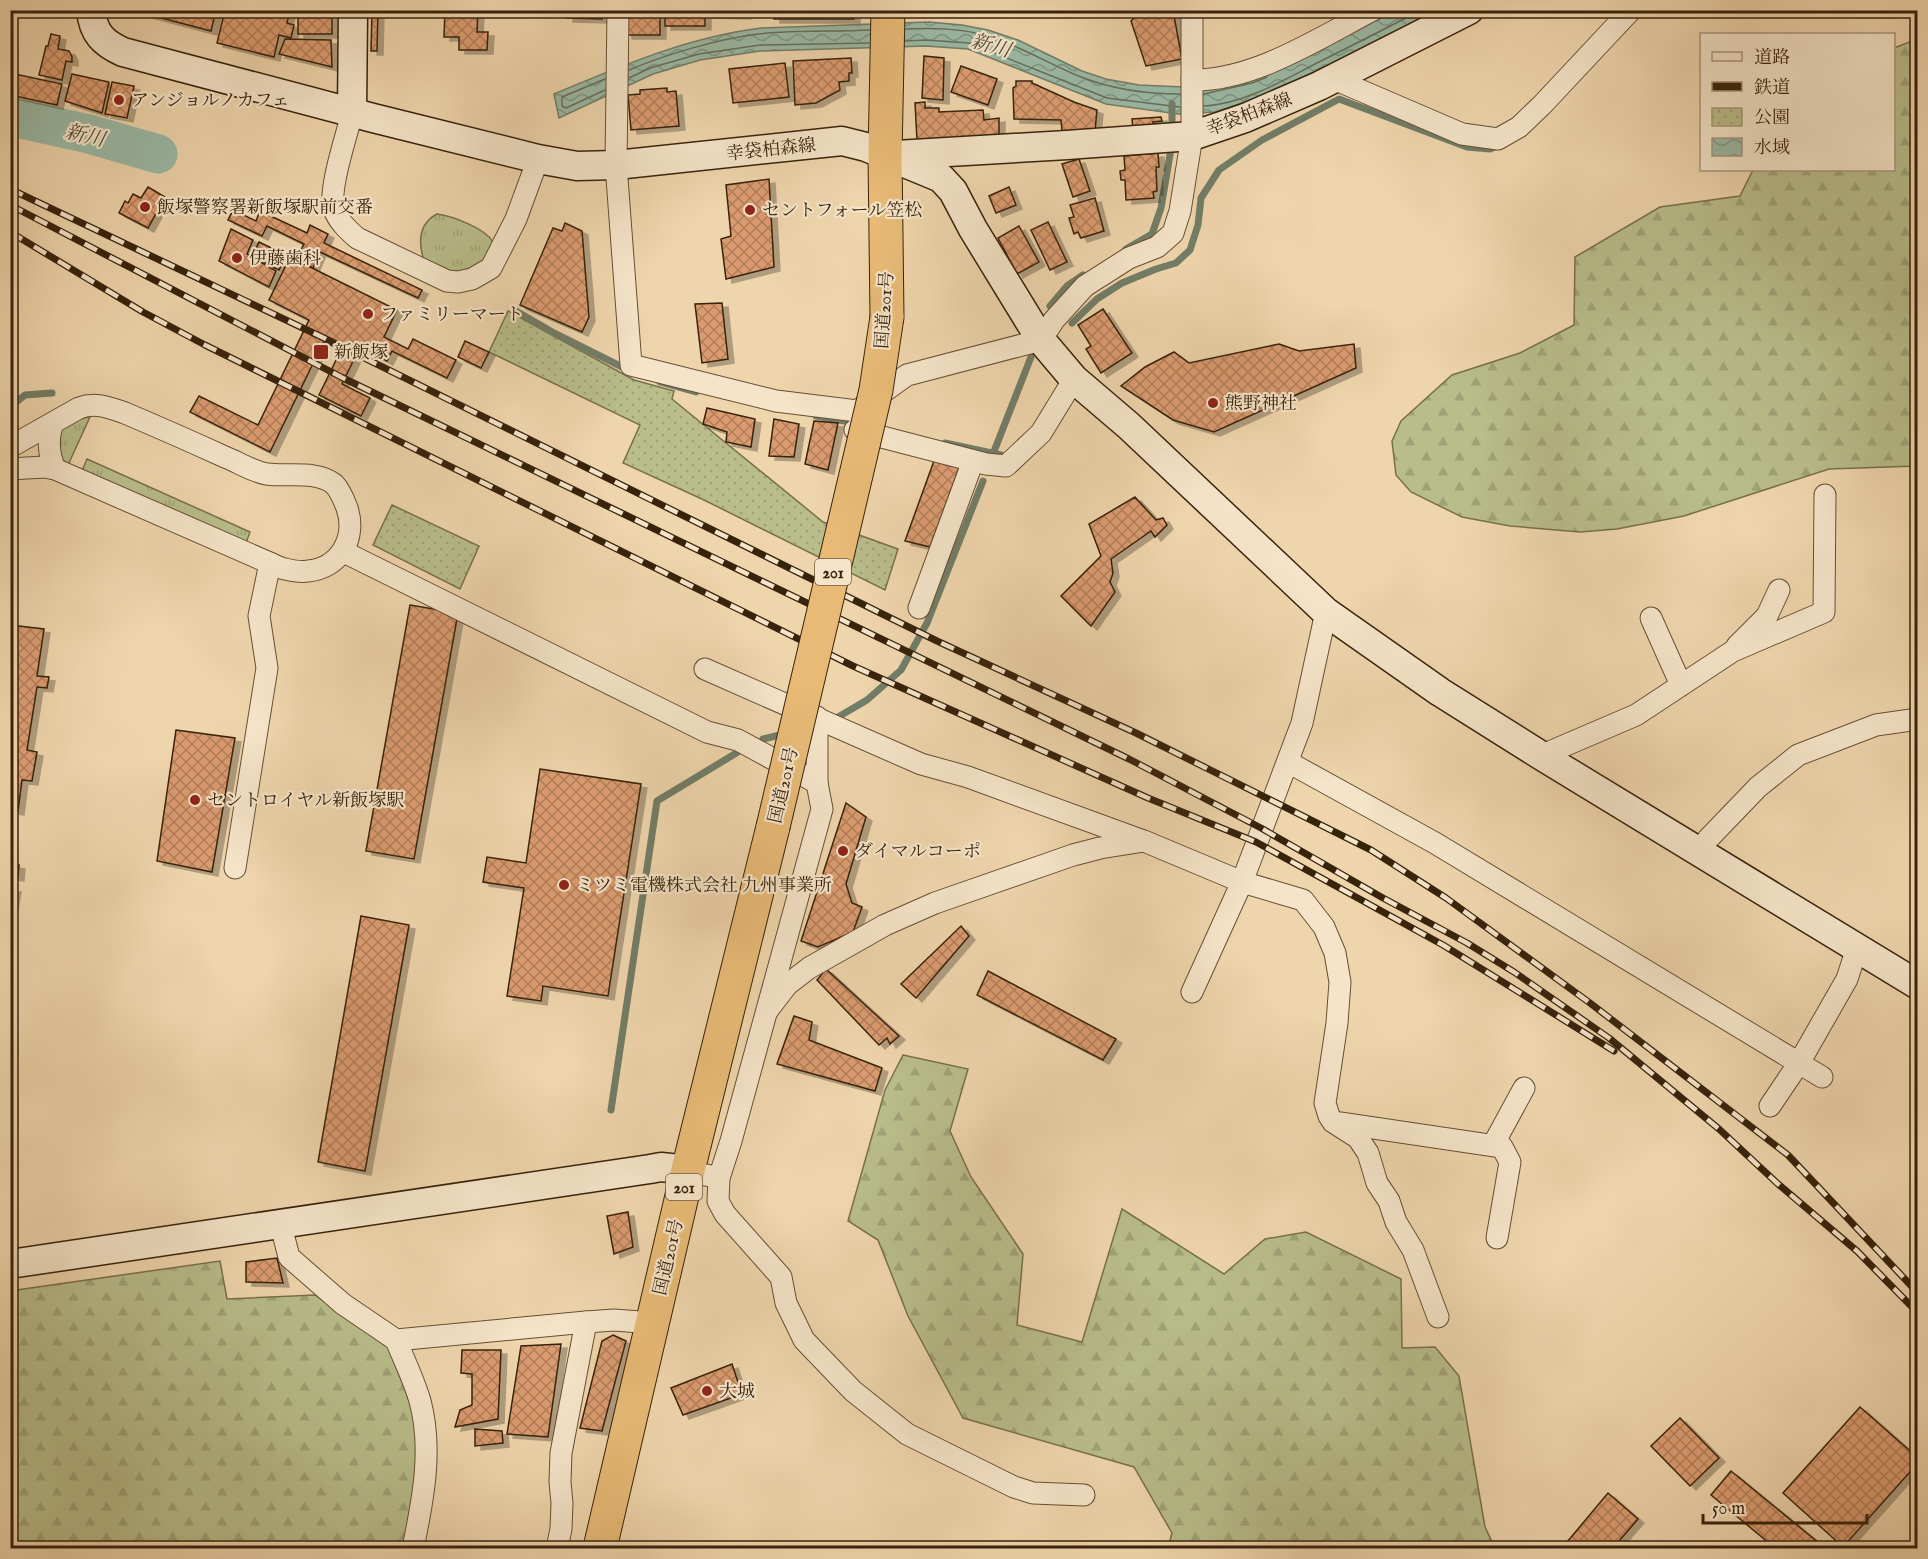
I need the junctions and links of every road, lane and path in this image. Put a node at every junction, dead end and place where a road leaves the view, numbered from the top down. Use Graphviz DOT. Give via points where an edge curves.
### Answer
graph roads {
  1 [pos="353,10"];
  2 [pos="618,10"];
  3 [pos="1192,10"];
  4 [pos="1373,10"];
  5 [pos="1469,10"];
  6 [pos="1631,10"];
  7 [pos="87,12"];
  8 [pos="888,27"];
  9 [pos="1334,79"];
  10 [pos="1192,83"];
  11 [pos="352,113"];
  12 [pos="1192,125"];
  13 [pos="885,155"];
  14 [pos="538,159"];
  15 [pos="616,165"];
  16 [pos="1041,340"];
  17 [pos="1074,379"];
  18 [pos="857,411"];
  19 [pos="53,423"];
  20 [pos="10,447"];
  21 [pos="973,461"];
  22 [pos="10,469"];
  23 [pos="55,469"];
  24 [pos="1825,495"];
  25 [pos="344,552"];
  26 [pos="270,563"];
  27 [pos="1779,590"];
  28 [pos="919,608"];
  29 [pos="1326,612"];
  30 [pos="1651,618"];
  31 [pos="1733,651"];
  32 [pos="705,669"];
  33 [pos="1681,685"];
  34 [pos="817,717"];
  35 [pos="1917,719"];
  36 [pos="1545,759"];
  37 [pos="1288,762"];
  38 [pos="817,783"];
  39 [pos="1144,841"];
  40 [pos="1699,852"];
  41 [pos="235,868"];
  42 [pos="1242,882"];
  43 [pos="1857,948"];
  44 [pos="1917,986"];
  45 [pos="1192,992"];
  46 [pos="768,1011"];
  47 [pos="1799,1063"];
  48 [pos="1822,1077"];
  49 [pos="1524,1088"];
  50 [pos="1770,1106"];
  51 [pos="1333,1122"];
  52 [pos="1493,1145"];
  53 [pos="703,1174"];
  54 [pos="280,1222"];
  55 [pos="1497,1238"];
  56 [pos="10,1264"];
  57 [pos="1438,1317"];
  58 [pos="586,1322"];
  59 [pos="653,1323"];
  60 [pos="396,1340"];
  61 [pos="1084,1495"];
  62 [pos="413,1548"];
  63 [pos="557,1548"];
  64 [pos="600,1548"];
  1 -- 11 [label="street"];
  2 -- 15 [label="street"];
  3 -- 10 [label="street"];
  4 -- 10 [label="street" via="1261,67"];
  5 -- 9 [label="street, 幸袋柏森線"];
  6 -- 9 [label="street" via="1519,127 1498,139 1462,134"];
  7 -- 11 [label="street, 幸袋柏森線" via="99,36 123,52"];
  8 -- 13 [label="highway, 国道201号 / 201"];
  9 -- 12 [label="street, 幸袋柏森線" via="1245,118"];
  10 -- 12 [label="street"];
  11 -- 14 [label="street, 幸袋柏森線"];
  11 -- 14 [label="street" via="333,192 335,212 357,238 447,281 472,279 491,268 516,219"];
  12 -- 13 [label="street, 幸袋柏森線" via="1067,146"];
  12 -- 16 [label="street" via="1180,211 1173,233 1085,286"];
  13 -- 15 [label="street, 幸袋柏森線" via="842,141"];
  13 -- 16 [label="street" via="941,178 953,191"];
  13 -- 53 [label="highway, 国道201号 / 201, bridge" via="887,317 876,390 773,827"];
  14 -- 15 [label="street, 幸袋柏森線" via="577,166"];
  15 -- 18 [label="street" via="631,365 776,401"];
  16 -- 17 [label="street"];
  16 -- 18 [label="street" via="908,375"];
  17 -- 21 [label="street" via="1041,433 1006,466"];
  17 -- 29 [label="street"];
  18 -- 21 [label="street" via="854,430"];
  19 -- 20 [label="street"];
  19 -- 23 [label="street" via="49,446"];
  19 -- 25 [label="street" via="78,408 102,405 265,474 325,479 340,492 350,517"];
  21 -- 28 [label="street"];
  22 -- 23 [label="street"];
  23 -- 26 [label="street"];
  24 -- 31 [label="street" via="1824,612"];
  25 -- 26 [label="street" via="324,567 309,571 297,572"];
  25 -- 38 [label="street" via="707,732 738,740"];
  26 -- 41 [label="street" via="259,616 267,668"];
  27 -- 31 [label="street" via="1767,615"];
  29 -- 36 [label="street"];
  29 -- 37 [label="street" via="1302,723"];
  30 -- 33 [label="street"];
  31 -- 33 [label="street"];
  32 -- 34 [label="street"];
  33 -- 36 [label="street" via="1636,715 1552,751"];
  34 -- 38 [label="street"];
  34 -- 39 [label="street" via="921,764 968,777"];
  35 -- 40 [label="street" via="1876,725 1798,755 1758,787"];
  36 -- 40 [label="street"];
  37 -- 42 [label="street"];
  37 -- 47 [label="street" via="1435,843"];
  38 -- 46 [label="street" via="822,809"];
  39 -- 42 [label="street"];
  39 -- 46 [label="street" via="1072,855 935,903 885,925 809,968 787,985"];
  40 -- 43 [label="street"];
  42 -- 45 [label="street"];
  42 -- 51 [label="street" via="1303,900 1324,927 1335,953 1340,982 1325,1103"];
  43 -- 44 [label="street"];
  43 -- 47 [label="street" via="1847,979"];
  46 -- 53 [label="street"];
  47 -- 48 [label="street"];
  47 -- 50 [label="street"];
  49 -- 52 [label="street"];
  51 -- 52 [label="street"];
  51 -- 57 [label="street" via="1358,1138 1368,1153 1377,1183 1413,1250"];
  52 -- 55 [label="street" via="1502,1147 1510,1162"];
  53 -- 54 [label="street" via="661,1167"];
  53 -- 59 [label="highway, 国道201号 / 201"];
  53 -- 61 [label="street" via="725,1214 782,1277 786,1303 804,1340 853,1391 906,1434 1014,1487"];
  54 -- 56 [label="street"];
  54 -- 60 [label="street" via="289,1257 343,1304"];
  58 -- 59 [label="street"];
  58 -- 60 [label="street"];
  58 -- 63 [label="street" via="561,1453 561,1529"];
  59 -- 64 [label="highway, 国道201号 / 201"];
  60 -- 62 [label="street" via="420,1400 427,1445 423,1500"];
}
